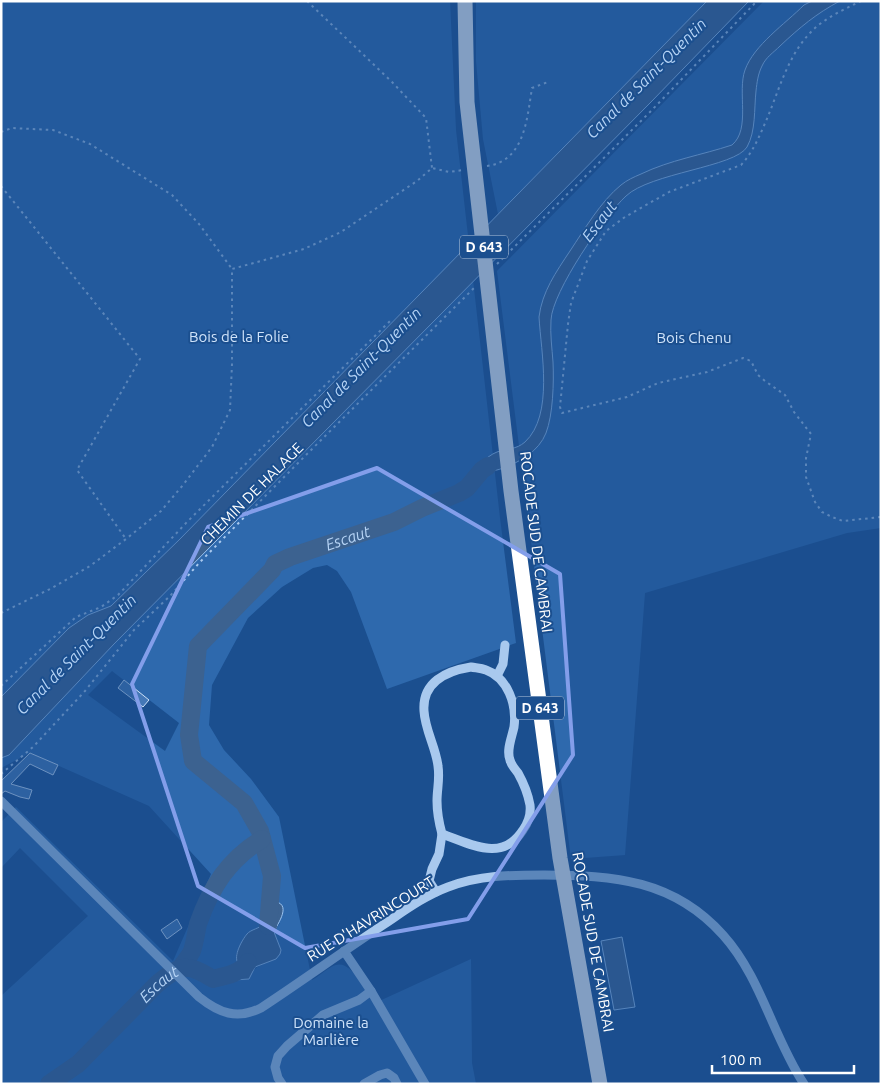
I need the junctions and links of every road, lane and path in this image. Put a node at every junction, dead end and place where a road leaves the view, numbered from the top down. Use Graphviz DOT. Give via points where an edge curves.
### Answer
graph roads {
  1 [pos="307,1"];
  2 [pos="465,1"];
  3 [pos="757,1"];
  4 [pos="860,1"];
  5 [pos="548,82"];
  6 [pos="1,132"];
  7 [pos="484,167"];
  8 [pos="432,168"];
  9 [pos="467,169"];
  10 [pos="1,186"];
  11 [pos="496,265"];
  12 [pos="232,269"];
  13 [pos="476,286"];
  14 [pos="390,321"];
  15 [pos="881,517"];
  16 [pos="126,538"];
  17 [pos="1,613"];
  18 [pos="505,645"];
  19 [pos="498,676"];
  20 [pos="1,686"];
  21 [pos="1,774"];
  22 [pos="1,801"];
  23 [pos="442,834"];
  24 [pos="436,892"];
  25 [pos="344,951"];
  26 [pos="371,991"];
  27 [pos="282,1084"];
  28 [pos="364,1084"];
  29 [pos="397,1084"];
  30 [pos="425,1084"];
  31 [pos="600,1084"];
  32 [pos="804,1084"];
  1 -- 8 [label="path" via="426,118"];
  2 -- 31 [label="highway, ROCADE SUD DE CAMBRAI / D 643" via="467,102 520,558 560,858"];
  3 -- 11 [label="path"];
  4 -- 15 [label="path" via="829,18 802,44 785,71 754,147 741,164 669,192 606,231 587,261 572,303 560,407 562,413 627,398 658,383 707,372 744,358 751,361 758,375 785,395 811,434 806,477 822,512 843,521"];
  5 -- 7 [label="path" via="532,88 526,128 510,156"];
  6 -- 12 [label="path" via="12,128 53,130 90,144 172,194 200,224"];
  8 -- 9 [label="path" via="449,172"];
  8 -- 12 [label="path" via="341,232 304,249"];
  10 -- 16 [label="path" via="140,359 77,470"];
  12 -- 16 [label="path" via="230,410 212,447 162,511"];
  13 -- 21 [label="path, CHEMIN DE HALAGE" via="200,562 134,630 85,691 33,747"];
  14 -- 20 [label="path" via="118,595 101,607 76,617"];
  16 -- 17 [label="path" via="90,566"];
  18 -- 19 [label="street"];
  19 -- 23 [label="street" via="486,670 460,668 444,674 431,685 424,699 424,712 439,770 437,800"];
  19 -- 23 [label="street" via="508,689 515,708 510,760 522,781 530,806 528,823 510,845 498,848 472,846"];
  22 -- 25 [label="street, RUE D'HAVRINCOURT" via="187,986 215,1009 234,1014 261,1008"];
  23 -- 24 [label="street" via="429,881"];
  24 -- 25 [label="street, RUE D'HAVRINCOURT"];
  24 -- 32 [label="street, RUE D'HAVRINCOURT" via="483,877 549,875 621,879 673,895 711,922 736,951"];
  25 -- 26 [label="street"];
  26 -- 27 [label="street" via="323,1015 287,1046 278,1056 275,1067"];
  26 -- 30 [label="street"];
  28 -- 29 [label="street" via="387,1073"];
}
